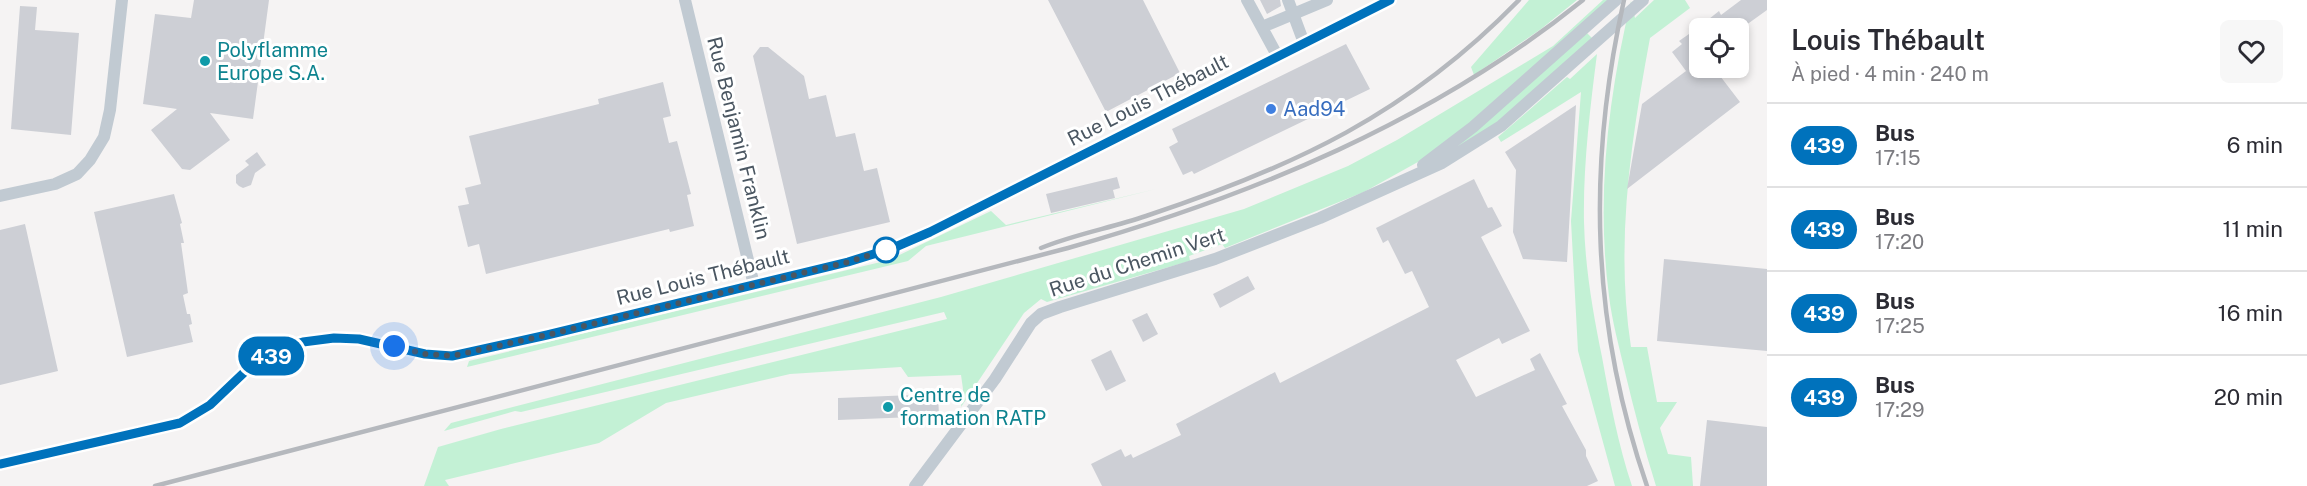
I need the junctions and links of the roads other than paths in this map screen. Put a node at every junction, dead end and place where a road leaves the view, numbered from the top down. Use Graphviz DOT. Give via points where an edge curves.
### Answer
graph roads {
  1 [pos="122,0"];
  2 [pos="685,0"];
  3 [pos="1246,0"];
  4 [pos="1288,0"];
  5 [pos="1327,0"];
  6 [pos="1390,0"];
  7 [pos="1616,0"];
  8 [pos="1643,0"];
  9 [pos="1294,13"];
  10 [pos="1262,27"];
  11 [pos="1304,43"];
  12 [pos="1278,57"];
  13 [pos="1376,192"];
  14 [pos="0,196"];
  15 [pos="754,285"];
  16 [pos="0,464"];
  17 [pos="915,486"];
  1 -- 14 [label="street" via="104,137 77,174 55,184"];
  2 -- 15 [label="street, Rue Benjamin Franklin"];
  3 -- 10 [label="street"];
  4 -- 9 [label="street"];
  5 -- 9 [label="street"];
  6 -- 11 [label="street, Rue Louis Thébault"];
  7 -- 13 [label="street, Rue du Chemin Vert" via="1446,149"];
  8 -- 13 [label="street, Rue du Chemin Vert" via="1485,138 1442,163"];
  9 -- 10 [label="street"];
  9 -- 11 [label="street"];
  10 -- 12 [label="street"];
  11 -- 12 [label="street, Rue Louis Thébault"];
  12 -- 15 [label="street, Rue Louis Thébault" via="915,239 867,257"];
  13 -- 17 [label="street, Rue du Chemin Vert" via="1215,259 1041,314"];
  15 -- 16 [label="street, Rue Louis Thébault" via="452,356 359,339 303,342 252,365 210,405 180,423"];
}
